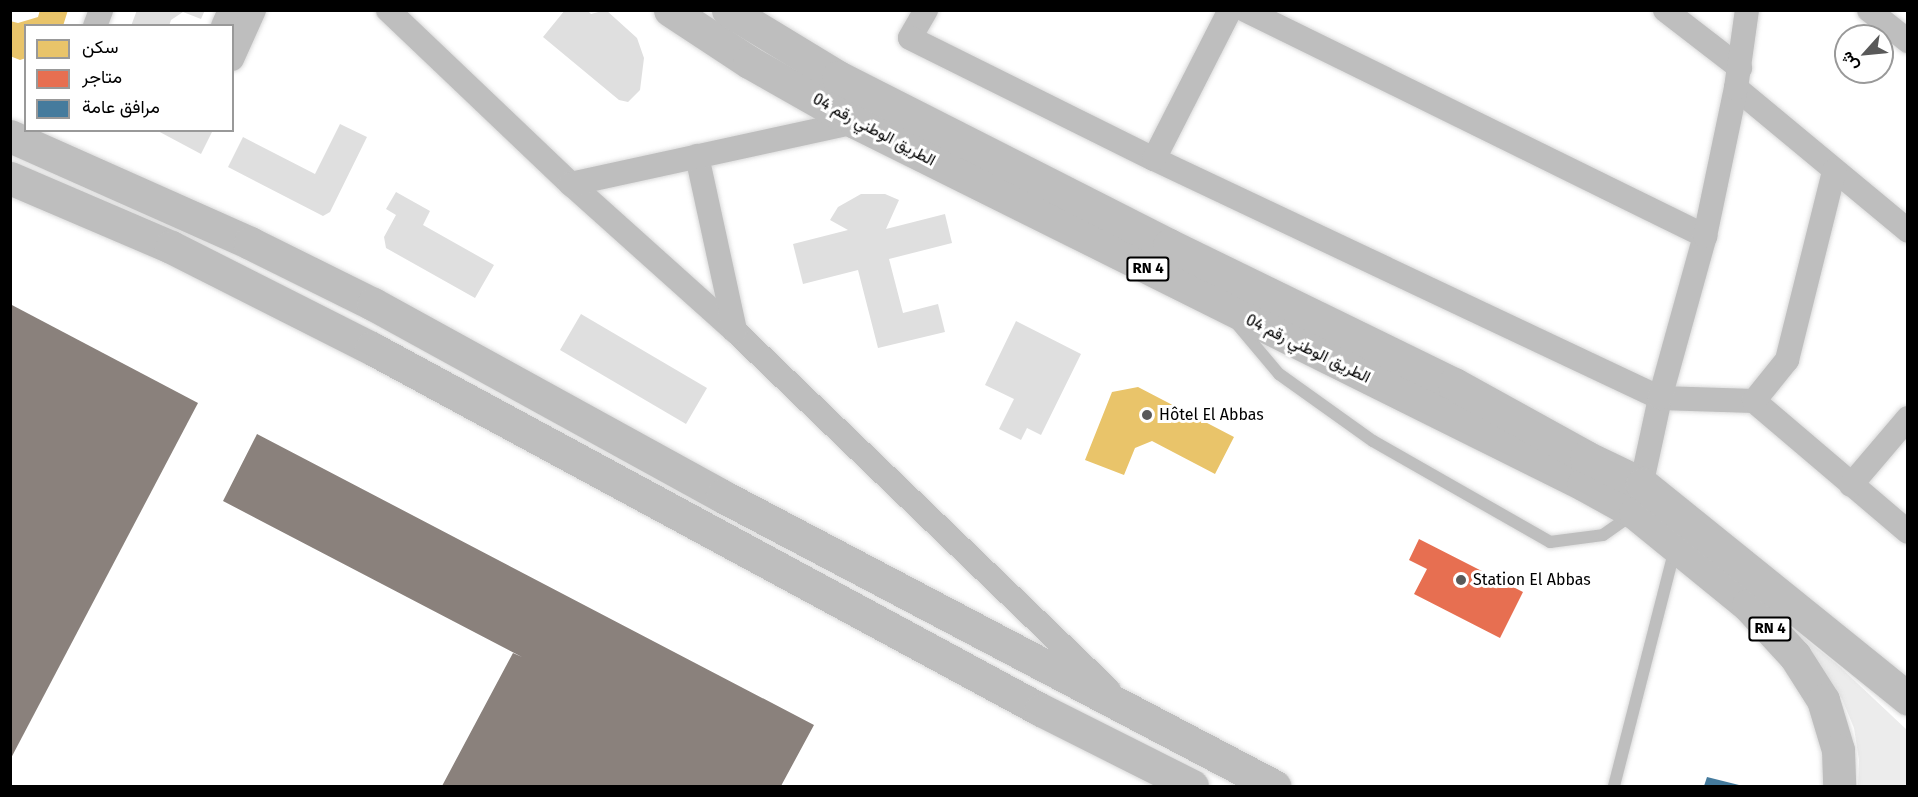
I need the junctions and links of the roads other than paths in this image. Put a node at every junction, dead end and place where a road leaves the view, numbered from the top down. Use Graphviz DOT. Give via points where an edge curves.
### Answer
graph roads {
  1 [pos="230,10"];
  2 [pos="254,10"];
  3 [pos="388,10"];
  4 [pos="670,10"];
  5 [pos="728,10"];
  6 [pos="926,10"];
  7 [pos="1230,10"];
  8 [pos="1245,10"];
  9 [pos="1665,10"];
  10 [pos="1747,10"];
  11 [pos="1869,10"];
  12 [pos="224,24"];
  13 [pos="1908,41"];
  14 [pos="234,55"];
  15 [pos="1738,78"];
  16 [pos="855,122"];
  17 [pos="10,136"];
  18 [pos="48,140"];
  19 [pos="697,156"];
  20 [pos="1154,159"];
  21 [pos="1834,171"];
  22 [pos="10,178"];
  23 [pos="571,184"];
  24 [pos="1908,231"];
  25 [pos="1705,236"];
  26 [pos="1222,306"];
  27 [pos="735,331"];
  28 [pos="1659,398"];
  29 [pos="1754,401"];
  30 [pos="1908,418"];
  31 [pos="1851,485"];
  32 [pos="1639,499"];
  33 [pos="1908,532"];
  34 [pos="1676,548"];
  35 [pos="1878,673"];
  36 [pos="1908,699"];
  37 [pos="1908,708"];
  38 [pos="1128,709"];
  39 [pos="1192,786"];
  40 [pos="1274,786"];
  41 [pos="1614,786"];
  42 [pos="1839,786"];
  1 -- 12 [label="street"];
  2 -- 14 [label="street"];
  3 -- 23 [label="street"];
  4 -- 16 [label="main road, الطريق الوطني رقم 04 / RN 4" via="749,62"];
  5 -- 32 [label="main road, الطريق الوطني رقم 04 / RN 4" via="838,77 1169,246 1454,384 1586,457"];
  6 -- 20 [label="street" via="910,38"];
  7 -- 20 [label="street"];
  8 -- 25 [label="street"];
  9 -- 15 [label="street"];
  10 -- 15 [label="street"];
  11 -- 13 [label="street"];
  15 -- 21 [label="street"];
  15 -- 25 [label="street"];
  16 -- 19 [label="street"];
  16 -- 26 [label="main road, الطريق الوطني رقم 04 / RN 4"];
  17 -- 18 [label="main road"];
  18 -- 38 [label="main road" via="373,304 722,496"];
  19 -- 23 [label="street"];
  19 -- 27 [label="street"];
  20 -- 28 [label="street"];
  21 -- 24 [label="street"];
  21 -- 29 [label="street" via="1787,360"];
  22 -- 39 [label="main road" via="171,246 371,348 1041,710"];
  23 -- 27 [label="street"];
  25 -- 28 [label="street"];
  26 -- 32 [label="main road, الطريق الوطني رقم 04 / RN 4" via="1583,484"];
  26 -- 32 [label="lane" via="1279,374 1373,441 1550,542 1603,536"];
  27 -- 38 [label="street"];
  28 -- 29 [label="street"];
  28 -- 32 [label="street"];
  29 -- 31 [label="street"];
  30 -- 31 [label="street"];
  31 -- 33 [label="street"];
  32 -- 34 [label="main road, الطريق الوطني رقم 04 / RN 4"];
  32 -- 35 [label="main road, الطريق الوطني رقم 04 / RN 4"];
  34 -- 41 [label="lane"];
  34 -- 42 [label="main road, الطريق الوطني رقم 04 / RN 4" via="1748,605 1795,656 1823,700 1838,750"];
  35 -- 36 [label="main road, الطريق الوطني رقم 04 / RN 4"];
  35 -- 37 [label="main road, RN 4"];
  38 -- 40 [label="main road"];
}
